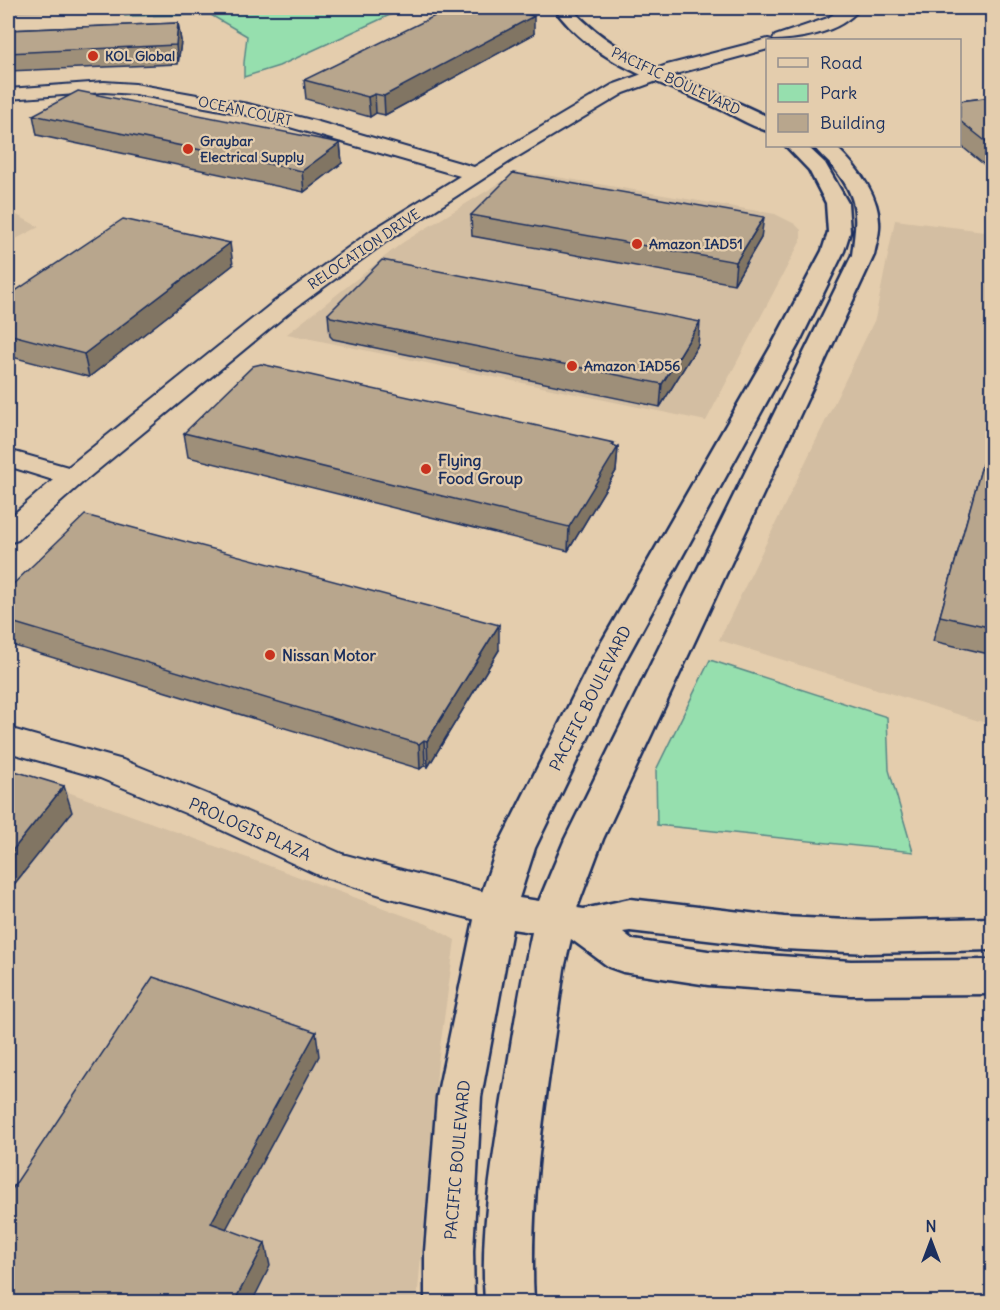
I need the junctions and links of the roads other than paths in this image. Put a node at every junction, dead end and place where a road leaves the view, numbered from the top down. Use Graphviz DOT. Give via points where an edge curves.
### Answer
graph roads {
  1 [pos="562,8"];
  2 [pos="584,8"];
  3 [pos="852,8"];
  4 [pos="784,39"];
  5 [pos="766,45"];
  6 [pos="665,72"];
  7 [pos="8,94"];
  8 [pos="766,109"];
  9 [pos="766,124"];
  10 [pos="797,147"];
  11 [pos="825,147"];
  12 [pos="476,174"];
  13 [pos="8,458"];
  14 [pos="72,477"];
  15 [pos="8,534"];
  16 [pos="8,740"];
  17 [pos="496,910"];
  18 [pos="569,922"];
  19 [pos="993,934"];
  20 [pos="993,977"];
  21 [pos="449,1302"];
  22 [pos="509,1302"];
  1 -- 6 [label="main road, PACIFIC BOULEVARD" via="582,33 595,42"];
  2 -- 6 [label="main road, PACIFIC BOULEVARD" via="618,42"];
  3 -- 4 [label="street" via="825,25"];
  5 -- 6 [label="street, RELOCATION DRIVE"];
  6 -- 8 [label="main road, PACIFIC BOULEVARD"];
  6 -- 9 [label="main road, PACIFIC BOULEVARD"];
  6 -- 12 [label="street, RELOCATION DRIVE" via="601,98"];
  7 -- 12 [label="street, OCEAN COURT" via="135,88 308,125"];
  10 -- 17 [label="main road, PACIFIC BOULEVARD" via="818,166 837,203 839,232 833,251 786,343 609,659 516,848"];
  11 -- 18 [label="main road" via="848,171 861,193 868,223 863,255 584,839"];
  12 -- 14 [label="street, RELOCATION DRIVE" via="327,272"];
  13 -- 14 [label="street"];
  14 -- 15 [label="street, RELOCATION DRIVE"];
  16 -- 17 [label="street, PROLOGIS PLAZA" via="111,769 331,865"];
  17 -- 18 [label="main road"];
  17 -- 21 [label="main road, PACIFIC BOULEVARD" via="459,1097"];
  18 -- 19 [label="main road" via="630,915 784,933 869,937"];
  18 -- 20 [label="main road" via="623,955 708,968 842,978"];
  18 -- 22 [label="main road" via="511,1191"];
}
